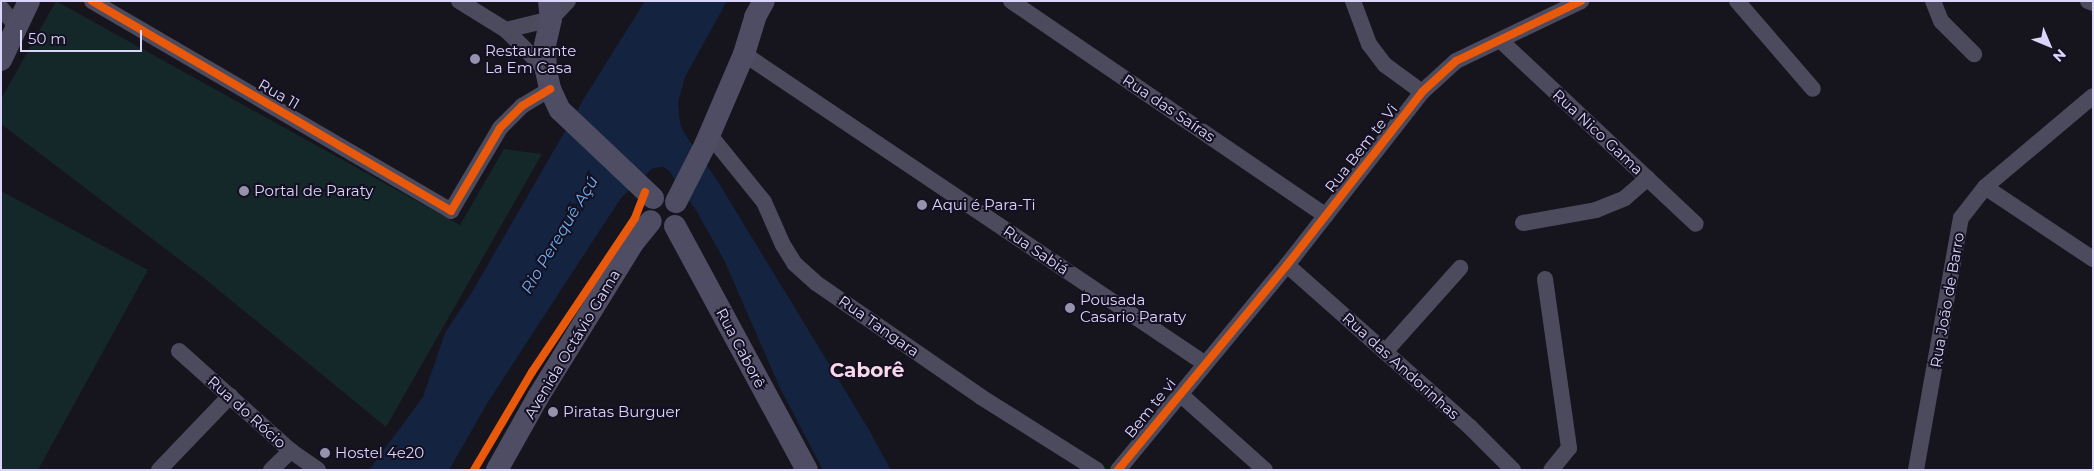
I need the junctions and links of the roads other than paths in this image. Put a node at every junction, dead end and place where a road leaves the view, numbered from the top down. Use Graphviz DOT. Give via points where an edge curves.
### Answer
graph roads {
  1 [pos="29,1"];
  2 [pos="37,1"];
  3 [pos="92,1"];
  4 [pos="459,1"];
  5 [pos="568,1"];
  6 [pos="764,1"];
  7 [pos="1011,1"];
  8 [pos="1353,1"];
  9 [pos="1581,1"];
  10 [pos="1737,1"];
  11 [pos="1933,1"];
  12 [pos="2088,1"];
  13 [pos="2093,3"];
  14 [pos="1,8"];
  15 [pos="550,10"];
  16 [pos="18,28"];
  17 [pos="506,30"];
  18 [pos="1501,41"];
  19 [pos="744,54"];
  20 [pos="1974,54"];
  21 [pos="1,60"];
  22 [pos="548,80"];
  23 [pos="1813,89"];
  24 [pos="1422,92"];
  25 [pos="2093,96"];
  26 [pos="707,139"];
  27 [pos="1648,178"];
  28 [pos="1985,188"];
  29 [pos="649,195"];
  30 [pos="678,200"];
  31 [pos="1326,216"];
  32 [pos="651,222"];
  33 [pos="1523,223"];
  34 [pos="1696,224"];
  35 [pos="675,226"];
  36 [pos="2093,259"];
  37 [pos="1287,265"];
  38 [pos="1460,268"];
  39 [pos="1545,278"];
  40 [pos="178,350"];
  41 [pos="1385,352"];
  42 [pos="1204,363"];
  43 [pos="1180,394"];
  44 [pos="230,396"];
  45 [pos="291,451"];
  46 [pos="159,470"];
  47 [pos="271,470"];
  48 [pos="318,470"];
  49 [pos="497,470"];
  50 [pos="807,470"];
  51 [pos="1097,470"];
  52 [pos="1118,470"];
  53 [pos="1265,470"];
  54 [pos="1513,470"];
  55 [pos="1551,470"];
  56 [pos="1916,470"];
  1 -- 16 [label="street"];
  2 -- 16 [label="street"];
  3 -- 22 [label="street, Rua 11" via="451,211 500,128"];
  4 -- 17 [label="street"];
  5 -- 15 [label="street"];
  6 -- 19 [label="street" via="755,17"];
  7 -- 31 [label="street, Rua das Saíras"];
  8 -- 24 [label="street" via="1369,44 1385,64"];
  9 -- 18 [label="street, Rua Bem te Vi"];
  10 -- 23 [label="street"];
  11 -- 20 [label="street" via="1942,21"];
  12 -- 13 [label="street"];
  14 -- 16 [label="street"];
  15 -- 17 [label="street"];
  15 -- 22 [label="street" via="545,46"];
  16 -- 21 [label="street"];
  17 -- 22 [label="street"];
  18 -- 24 [label="street, Rua Bem te Vi" via="1456,61"];
  18 -- 27 [label="street, Rua Nico Gama"];
  19 -- 26 [label="street"];
  19 -- 42 [label="street, Rua Sabiá"];
  22 -- 29 [label="street" via="560,110"];
  24 -- 31 [label="street, Rua Bem te Vi"];
  25 -- 28 [label="street, Rua João de Barro"];
  26 -- 30 [label="street"];
  26 -- 51 [label="street, Rua Tangara" via="764,202 795,264 816,283 981,397"];
  27 -- 33 [label="street" via="1625,198 1596,210"];
  27 -- 34 [label="street, Rua Nico Gama"];
  28 -- 36 [label="street"];
  28 -- 56 [label="street, Rua João de Barro" via="1962,218"];
  29 -- 30 [label="street" via="670,196"];
  29 -- 32 [label="street"];
  30 -- 35 [label="street" via="680,213"];
  31 -- 37 [label="street, Rua Bem te Vi"];
  32 -- 35 [label="street" via="666,229"];
  32 -- 49 [label="street, Avenida Octávio Gama" via="633,243"];
  35 -- 50 [label="street, Rua Caborê"];
  37 -- 41 [label="street, Rua das Andorinhas"];
  37 -- 42 [label="street, Rua Bem te Vi"];
  38 -- 41 [label="street"];
  39 -- 55 [label="street" via="1569,448"];
  40 -- 44 [label="street, Rua do Rócio"];
  41 -- 54 [label="street, Rua das Andorinhas"];
  42 -- 43 [label="street, Bem te vi"];
  43 -- 52 [label="street, Bem te vi"];
  43 -- 53 [label="street"];
  44 -- 45 [label="street, Rua do Rócio"];
  44 -- 46 [label="street"];
  45 -- 47 [label="street"];
  45 -- 48 [label="street, Rua do Rócio"];
}
